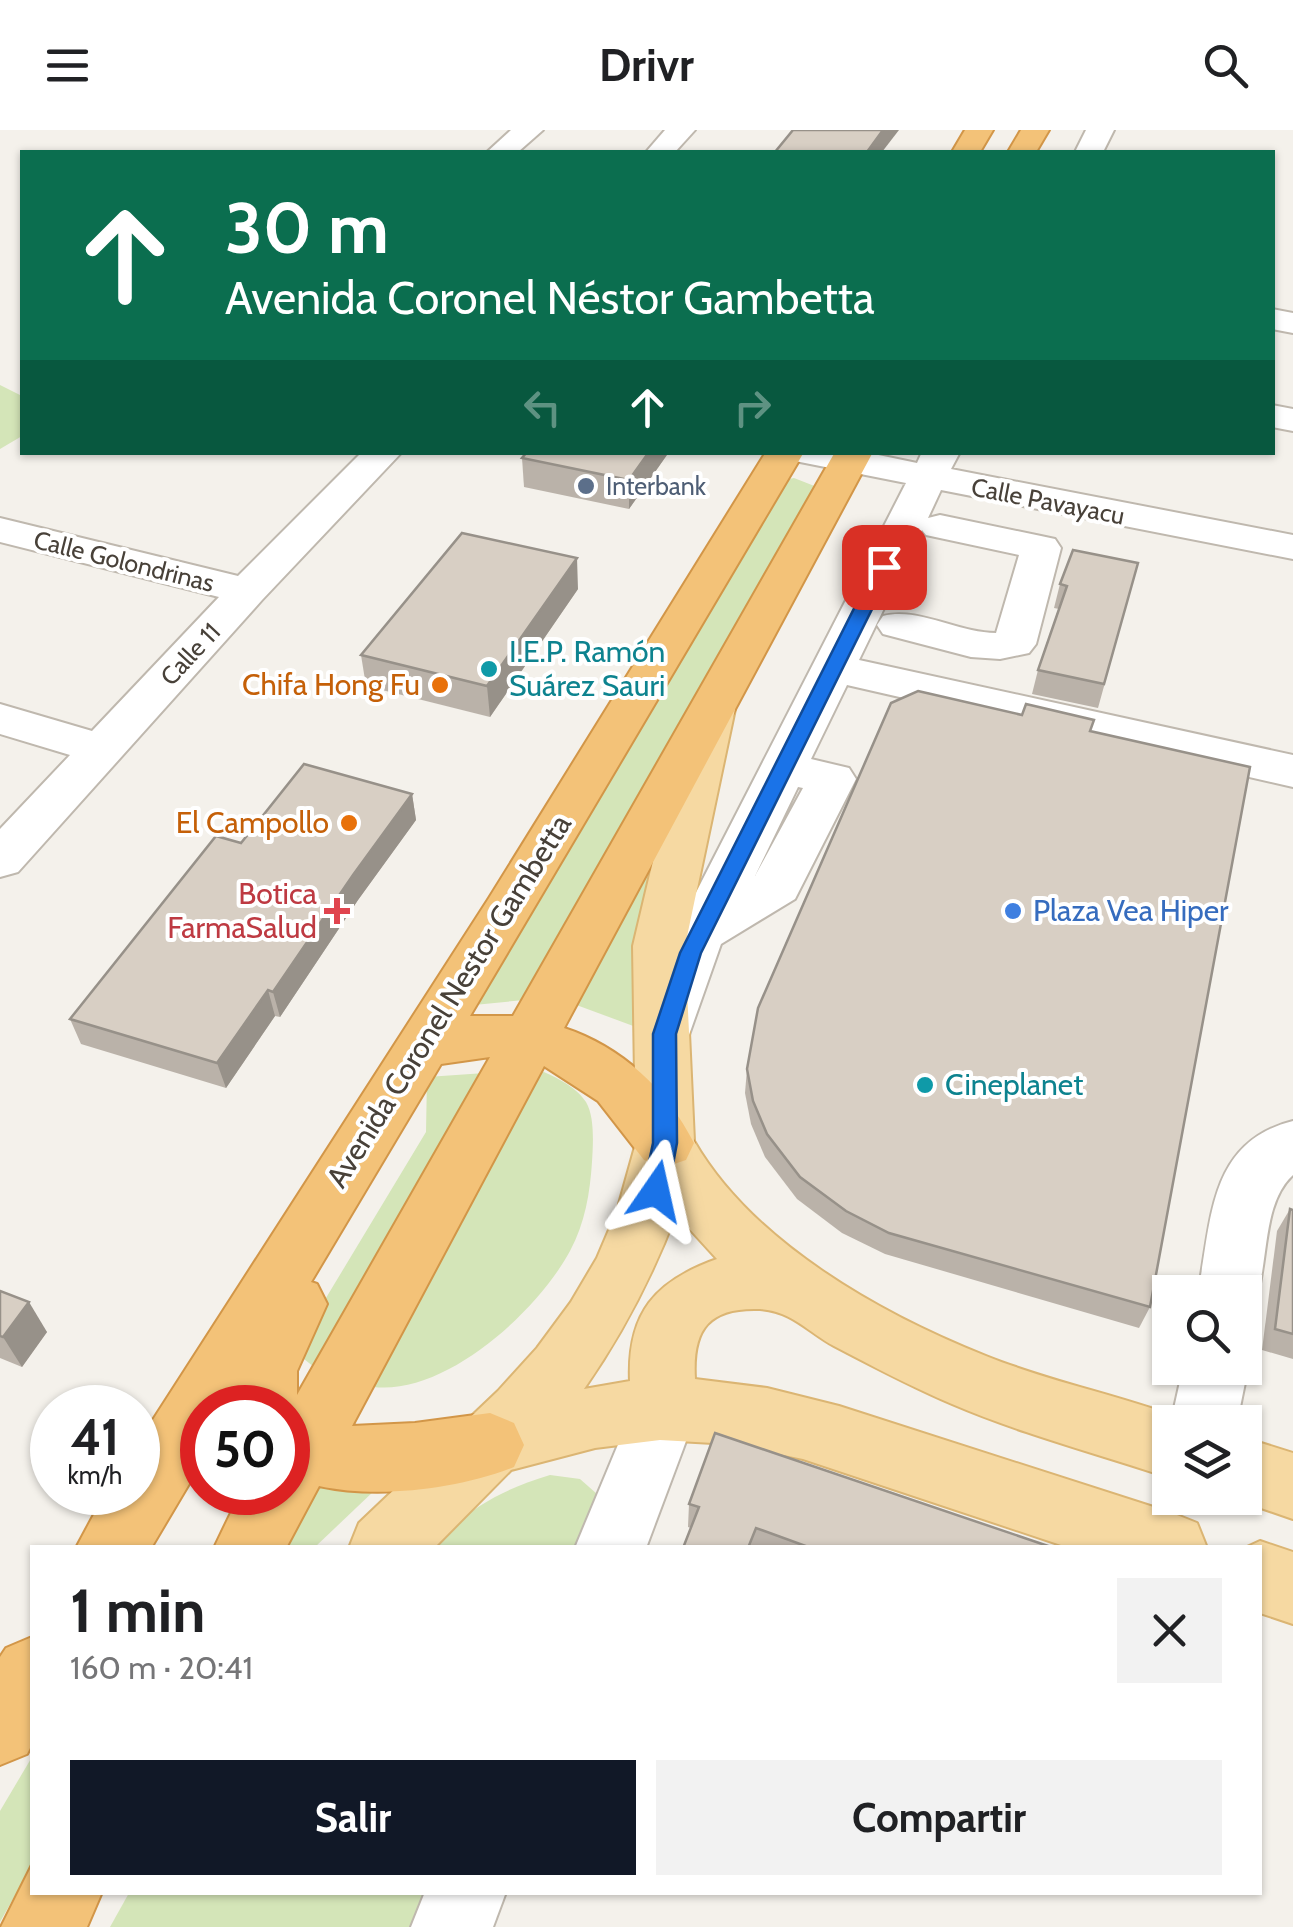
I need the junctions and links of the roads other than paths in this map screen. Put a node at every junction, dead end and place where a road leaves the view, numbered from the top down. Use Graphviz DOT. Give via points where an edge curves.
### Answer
graph roads {
  1 [pos="528,130"];
  2 [pos="503,150"];
  3 [pos="372,455"];
  4 [pos="782,455"];
  5 [pos="852,457"];
  6 [pos="975,486"];
  7 [pos="931,490"];
  8 [pos="0,530"];
  9 [pos="1293,547"];
  10 [pos="1042,548"];
  11 [pos="247,591"];
  12 [pos="917,629"];
  13 [pos="842,650"];
  14 [pos="916,684"];
  15 [pos="712,709"];
  16 [pos="0,719"];
  17 [pos="102,750"];
  18 [pos="784,768"];
  19 [pos="1293,771"];
  20 [pos="0,860"];
  21 [pos="700,934"];
  22 [pos="664,1034"];
  23 [pos="528,1036"];
  24 [pos="422,1048"];
  25 [pos="386,1106"];
  26 [pos="665,1143"];
  27 [pos="1293,1145"];
  28 [pos="1231,1275"];
  29 [pos="801,1288"];
  30 [pos="267,1385"];
  31 [pos="310,1409"];
  32 [pos="665,1409"];
  33 [pos="1152,1440"];
  34 [pos="490,1445"];
  35 [pos="310,1454"];
  36 [pos="1262,1476"];
  37 [pos="1293,1486"];
  38 [pos="261,1515"];
  39 [pos="113,1545"];
  40 [pos="250,1545"];
  41 [pos="387,1545"];
  42 [pos="611,1545"];
  43 [pos="1163,1545"];
  44 [pos="1262,1578"];
  45 [pos="1293,1588"];
  46 [pos="30,1677"];
  47 [pos="0,1727"];
  48 [pos="465,1895"];
  49 [pos="452,1927"];
  1 -- 2 [label="street"];
  3 -- 11 [label="street, Calle 11"];
  4 -- 24 [label="highway, Avenida Coronel Nestor Gambetta"];
  5 -- 7 [label="street, Calle Pavayacu"];
  5 -- 15 [label="highway"];
  6 -- 7 [label="street, Calle Pavayacu"];
  6 -- 9 [label="street, Calle Pavayacu"];
  6 -- 10 [label="street"];
  7 -- 10 [label="street"];
  7 -- 12 [label="street"];
  7 -- 13 [label="street"];
  8 -- 11 [label="street, Calle Golondrinas"];
  10 -- 12 [label="street" via="1014,644 998,648"];
  11 -- 17 [label="street, Calle 11"];
  12 -- 13 [label="street"];
  12 -- 14 [label="street"];
  13 -- 14 [label="street"];
  13 -- 18 [label="street"];
  14 -- 19 [label="street"];
  15 -- 22 [label="main road" via="659,946"];
  15 -- 23 [label="highway"];
  16 -- 17 [label="street"];
  17 -- 20 [label="street, Calle 11"];
  18 -- 21 [label="street"];
  18 -- 21 [label="street" via="832,779 777,886"];
  21 -- 22 [label="street"];
  22 -- 26 [label="main road"];
  23 -- 24 [label="highway" via="456,1036"];
  23 -- 26 [label="highway" via="610,1077 644,1108"];
  23 -- 31 [label="highway"];
  24 -- 25 [label="highway, Avenida Coronel Nestor Gambetta"];
  25 -- 30 [label="highway" via="264,1371"];
  25 -- 39 [label="highway, Avenida Coronel Nestor Gambetta"];
  26 -- 29 [label="main road" via="718,1222"];
  26 -- 34 [label="main road" via="656,1191 615,1291 546,1390"];
  27 -- 28 [label="street" via="1250,1178"];
  29 -- 32 [label="main road" via="734,1280 690,1302 664,1341"];
  29 -- 33 [label="main road" via="882,1339 973,1382"];
  32 -- 34 [label="main road" via="580,1419"];
  32 -- 42 [label="street"];
  32 -- 43 [label="main road" via="807,1428"];
  34 -- 35 [label="highway" via="395,1456"];
  34 -- 41 [label="main road"];
  36 -- 37 [label="main road"];
  38 -- 40 [label="highway"];
  44 -- 45 [label="main road"];
  46 -- 47 [label="highway"];
  48 -- 49 [label="street"];
}
